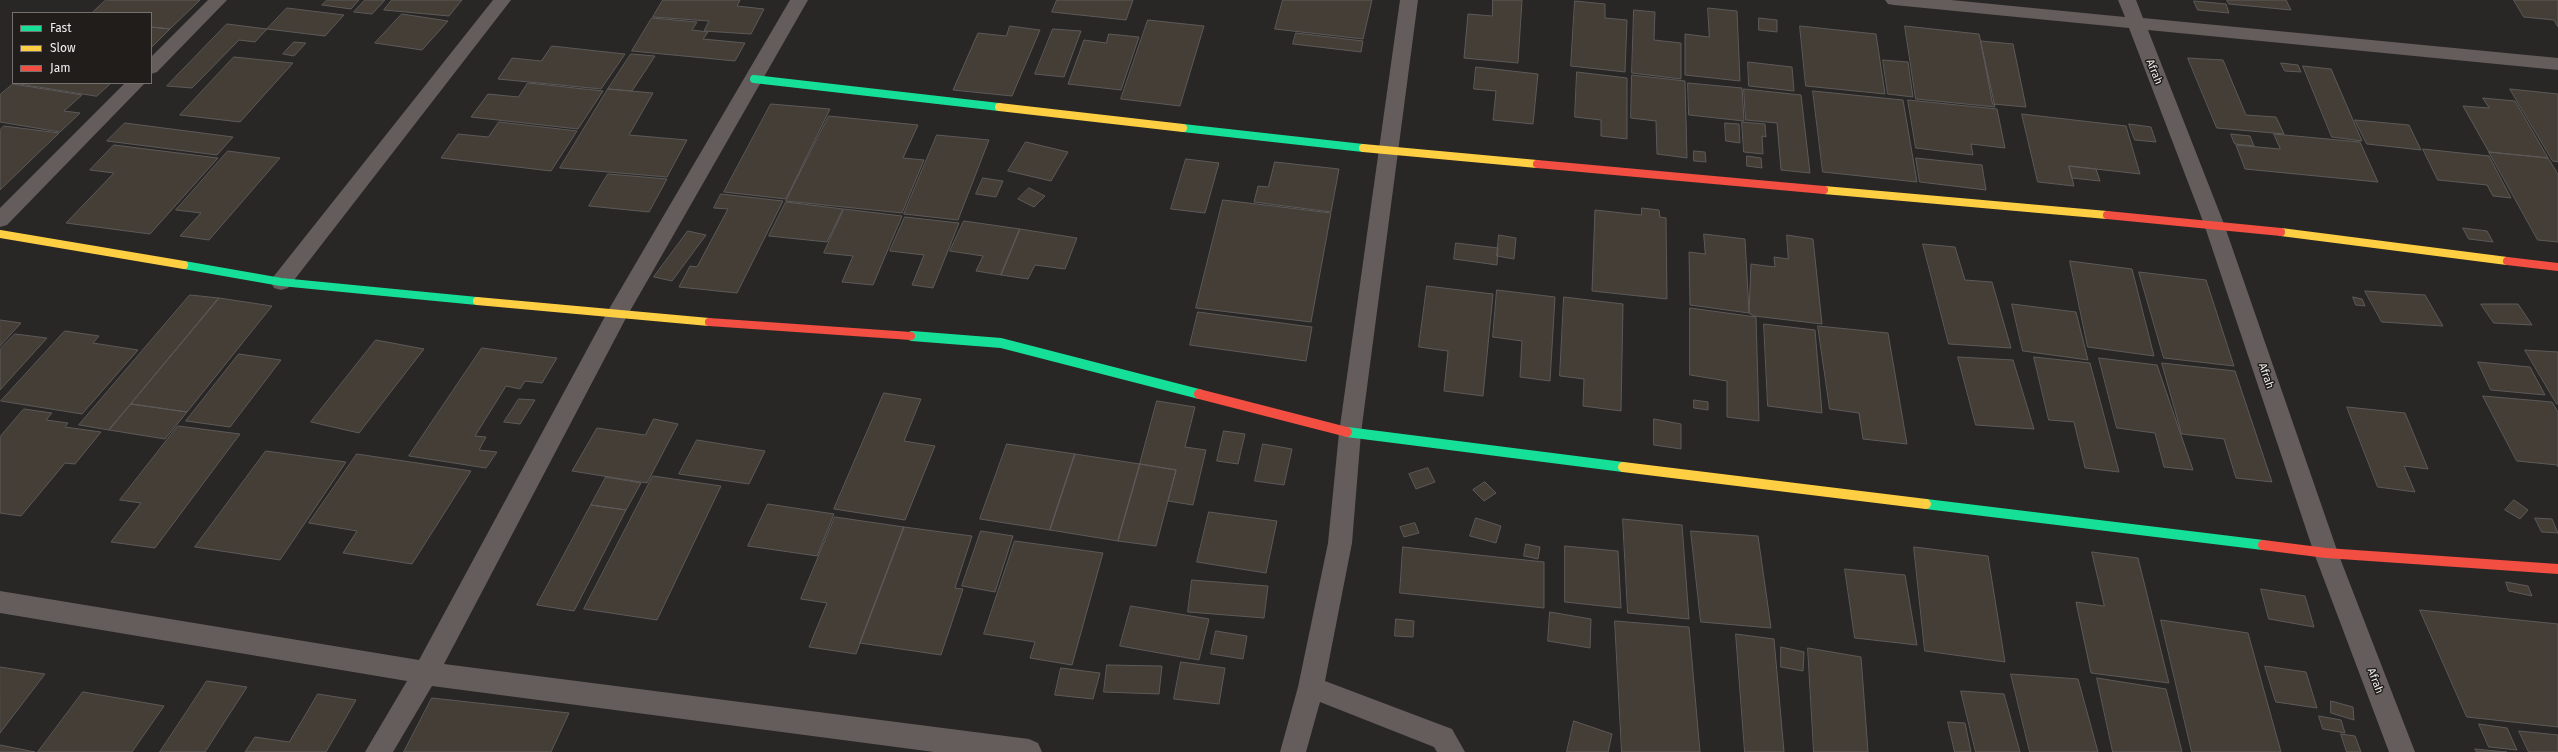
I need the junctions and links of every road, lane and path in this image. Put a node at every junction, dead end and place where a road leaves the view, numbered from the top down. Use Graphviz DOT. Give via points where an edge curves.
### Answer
graph roads {
  1 [pos="218,0"];
  2 [pos="502,0"];
  3 [pos="799,0"];
  4 [pos="1409,0"];
  5 [pos="1894,0"];
  6 [pos="2127,0"];
  7 [pos="2134,22"];
  8 [pos="2558,64"];
  9 [pos="152,67"];
  10 [pos="754,79"];
  11 [pos="135,84"];
  12 [pos="1387,151"];
  13 [pos="0,220"];
  14 [pos="2214,224"];
  15 [pos="0,234"];
  16 [pos="2558,267"];
  17 [pos="282,282"];
  18 [pos="617,315"];
  19 [pos="1350,433"];
  20 [pos="2326,553"];
  21 [pos="2558,569"];
  22 [pos="0,602"];
  23 [pos="426,673"];
  24 [pos="1311,687"];
  25 [pos="378,752"];
  26 [pos="1029,752"];
  27 [pos="1293,752"];
  28 [pos="1452,752"];
  29 [pos="2402,752"];
  1 -- 9 [label="street"];
  2 -- 17 [label="street"];
  3 -- 10 [label="street"];
  4 -- 12 [label="street"];
  5 -- 7 [label="street"];
  6 -- 7 [label="street, Afrah"];
  7 -- 8 [label="street"];
  7 -- 14 [label="street, Afrah"];
  10 -- 12 [label="street"];
  10 -- 18 [label="street"];
  11 -- 13 [label="street"];
  12 -- 14 [label="street"];
  12 -- 19 [label="street"];
  14 -- 16 [label="street"];
  14 -- 20 [label="street, Afrah"];
  15 -- 17 [label="street"];
  17 -- 18 [label="street"];
  18 -- 19 [label="street" via="1001,343"];
  18 -- 23 [label="street"];
  19 -- 20 [label="street"];
  19 -- 24 [label="street" via="1340,543"];
  20 -- 21 [label="street"];
  20 -- 29 [label="street, Afrah"];
  22 -- 23 [label="street"];
  23 -- 25 [label="street"];
  23 -- 26 [label="street"];
  24 -- 27 [label="street"];
  24 -- 28 [label="street" via="1443,738"];
}
